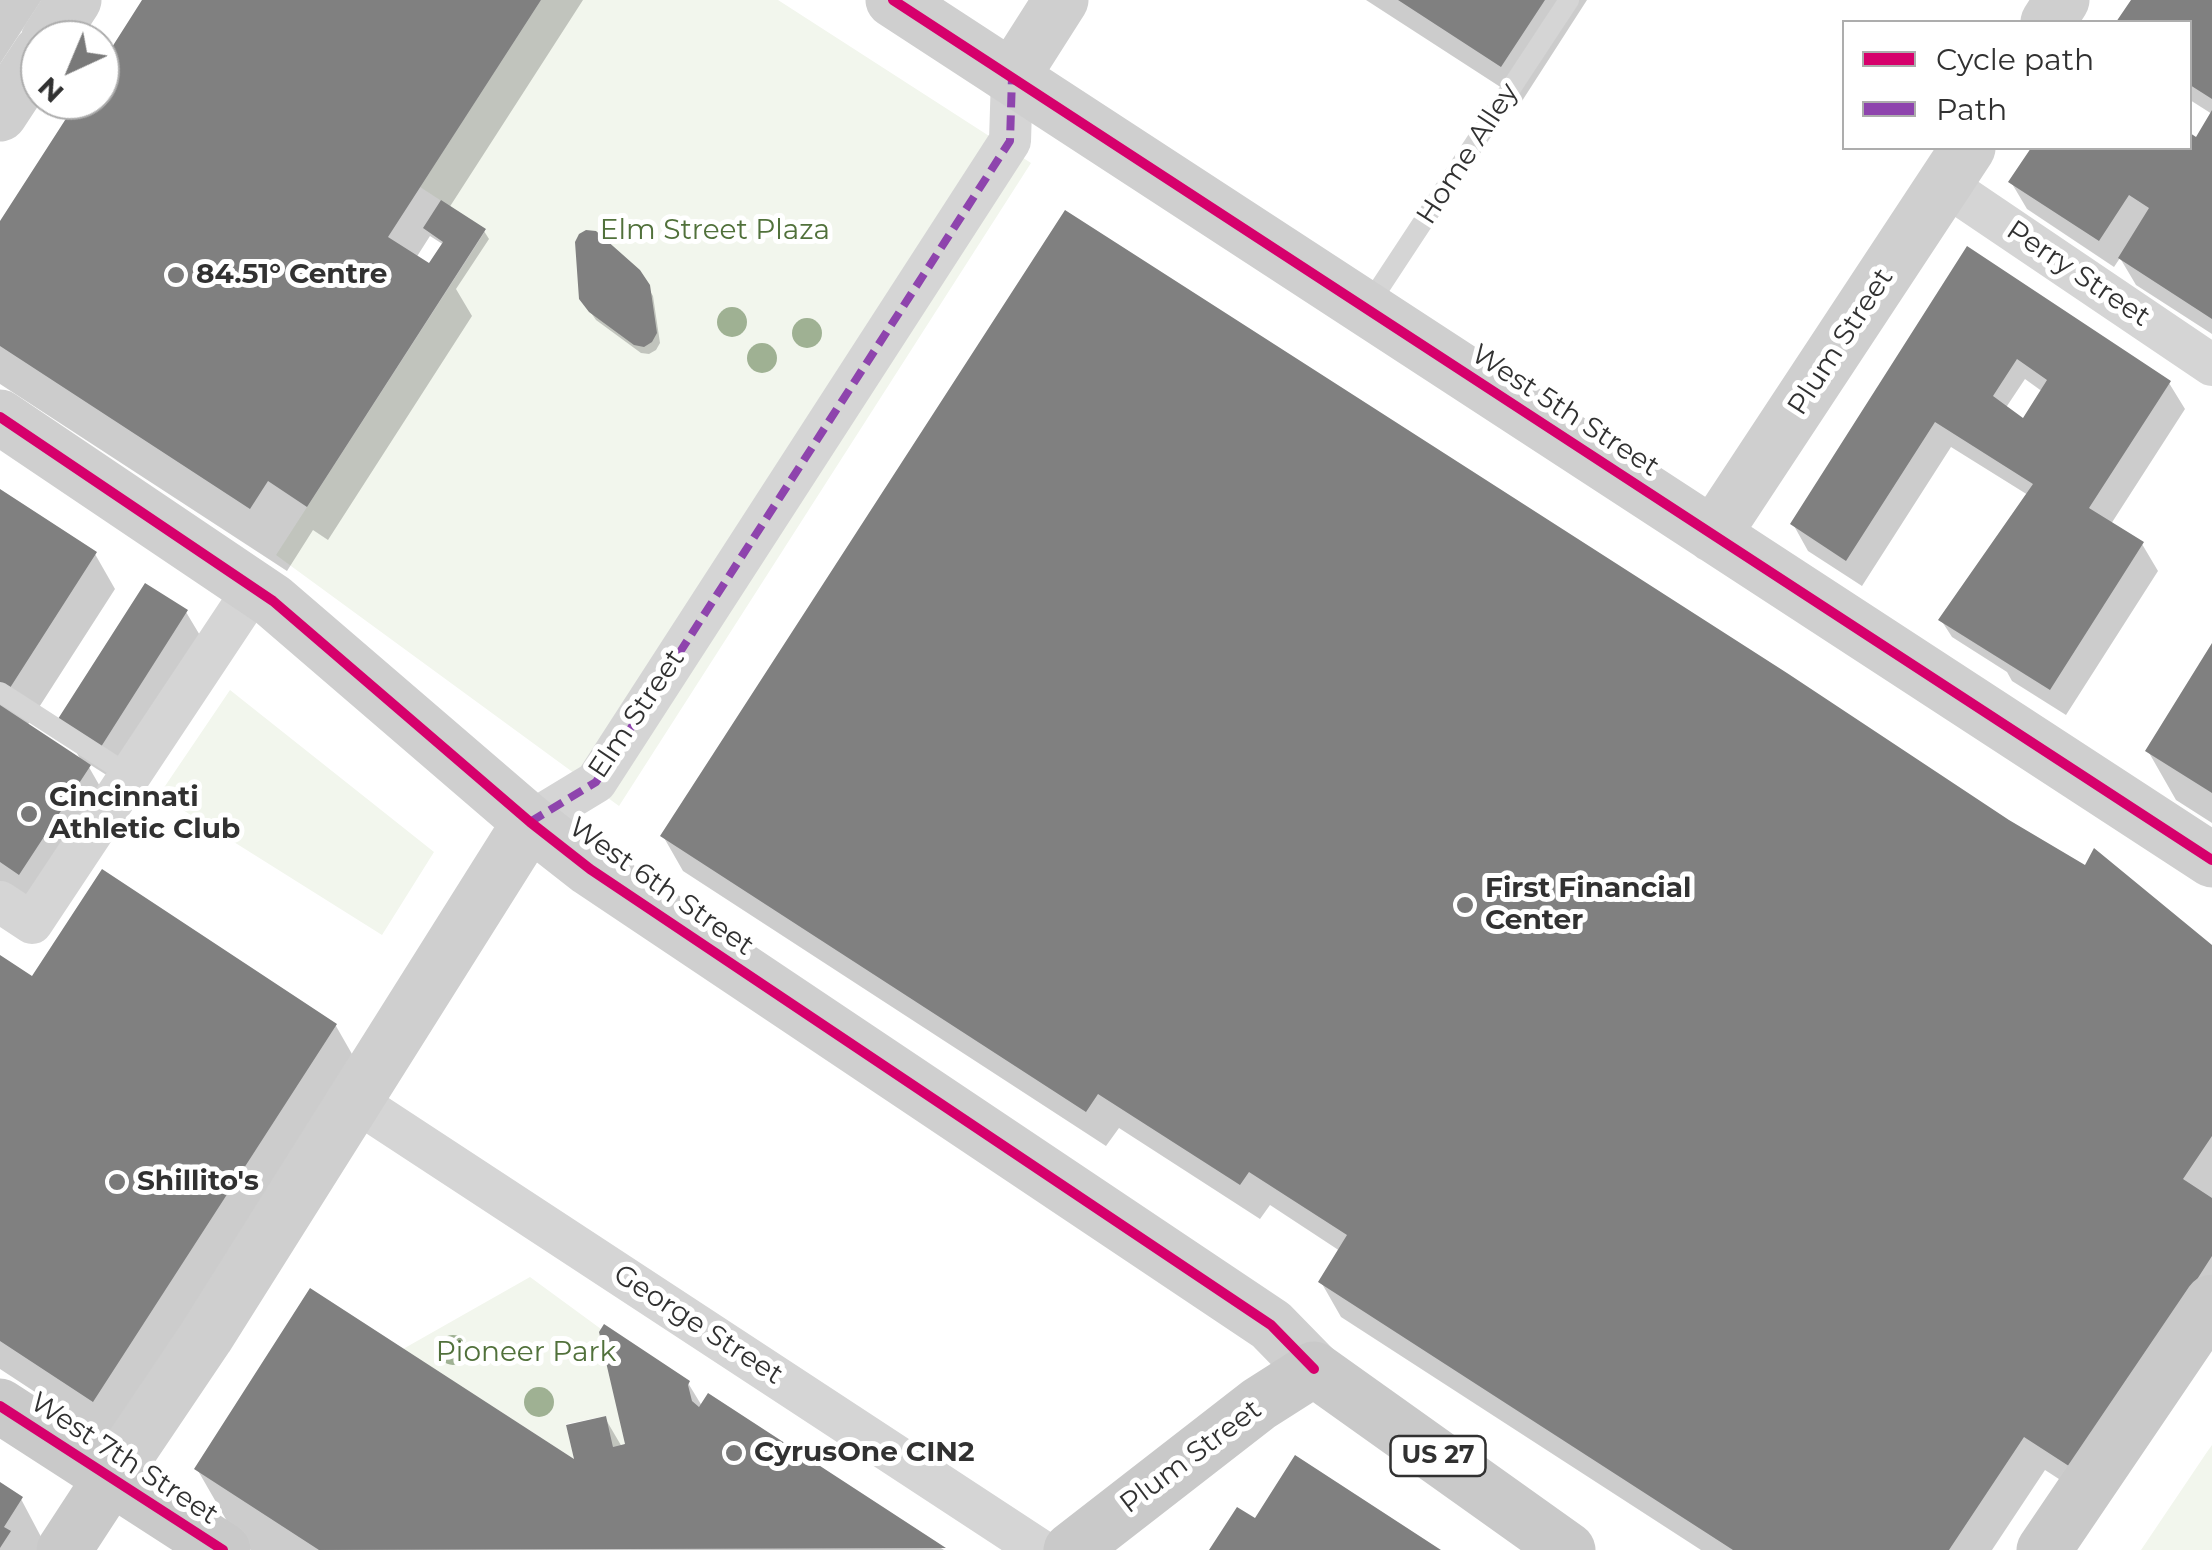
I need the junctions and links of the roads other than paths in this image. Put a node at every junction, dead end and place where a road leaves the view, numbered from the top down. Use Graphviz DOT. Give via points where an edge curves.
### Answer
graph roads {
  1 [pos="893,0"];
  2 [pos="1061,0"];
  3 [pos="1570,0"];
  4 [pos="1012,77"];
  5 [pos="20,84"];
  6 [pos="0,114"];
  7 [pos="1956,166"];
  8 [pos="1366,308"];
  9 [pos="2212,365"];
  10 [pos="0,417"];
  11 [pos="1713,535"];
  12 [pos="255,587"];
  13 [pos="0,692"];
  14 [pos="129,776"];
  15 [pos="530,822"];
  16 [pos="2212,860"];
  17 [pos="16,913"];
  18 [pos="355,1100"];
  19 [pos="2212,1302"];
  20 [pos="1314,1369"];
  21 [pos="0,1406"];
  22 [pos="111,1478"];
  23 [pos="1570,1548"];
  24 [pos="64,1550"];
  25 [pos="223,1550"];
  26 [pos="1040,1550"];
  27 [pos="1070,1550"];
  28 [pos="2044,1550"];
  1 -- 4 [label="street, West 5th Street"];
  2 -- 4 [label="street"];
  3 -- 8 [label="lane, Home Alley"];
  4 -- 8 [label="street, West 5th Street"];
  4 -- 15 [label="street, Elm Street" via="1010,141 596,782"];
  5 -- 6 [label="street"];
  7 -- 9 [label="street, Perry Street"];
  7 -- 11 [label="street, Plum Street"];
  8 -- 11 [label="street, West 5th Street"];
  10 -- 12 [label="street, West 6th Street"];
  11 -- 16 [label="street, West 5th Street"];
  12 -- 14 [label="street"];
  12 -- 15 [label="street, West 6th Street"];
  13 -- 14 [label="lane"];
  14 -- 17 [label="street"];
  15 -- 18 [label="street, Elm Street"];
  15 -- 20 [label="street, West 6th Street" via="590,869 1271,1325"];
  18 -- 22 [label="street, Elm Street"];
  18 -- 26 [label="street, George Street"];
  19 -- 28 [label="main road"];
  20 -- 23 [label="main road, West 6th Street / US 27"];
  20 -- 27 [label="main road, Plum Street"];
  21 -- 22 [label="main road, West 7th Street"];
  22 -- 24 [label="main road, Elm Street"];
  22 -- 25 [label="main road, West 7th Street"];
}
